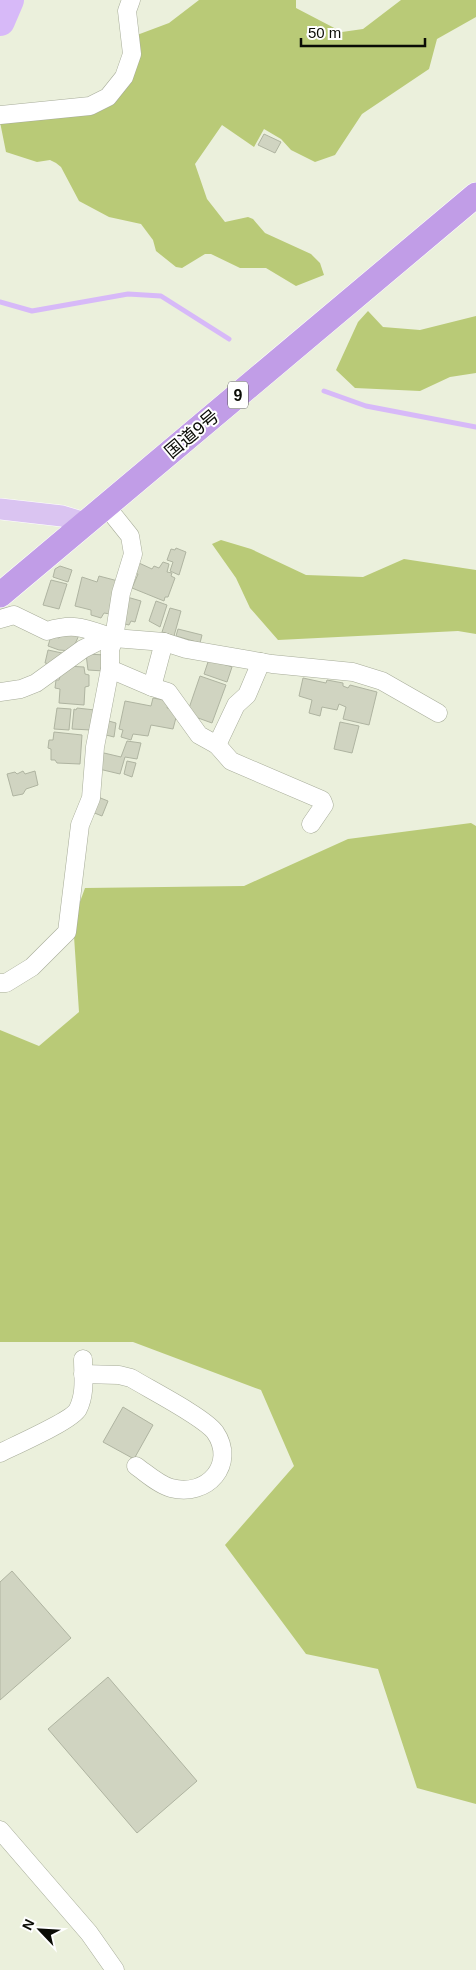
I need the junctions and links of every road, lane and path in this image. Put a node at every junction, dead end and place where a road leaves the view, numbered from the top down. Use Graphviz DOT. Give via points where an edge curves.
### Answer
graph roads {
  1 [pos="131,0"];
  2 [pos="0,116"];
  3 [pos="476,196"];
  4 [pos="106,506"];
  5 [pos="0,509"];
  6 [pos="86,523"];
  7 [pos="0,595"];
  8 [pos="0,619"];
  9 [pos="114,638"];
  10 [pos="164,642"];
  11 [pos="261,662"];
  12 [pos="110,668"];
  13 [pos="152,686"];
  14 [pos="0,692"];
  15 [pos="438,713"];
  16 [pos="217,745"];
  17 [pos="311,824"];
  18 [pos="0,983"];
  19 [pos="0,1453"];
  20 [pos="136,1466"];
  21 [pos="0,1830"];
  22 [pos="115,1970"];
  1 -- 2 [label="street" via="128,11 132,54 124,77 108,97 90,106"];
  3 -- 4 [label="highway, 国道9号 / 9"];
  4 -- 6 [label="highway, 国道9号 / 9"];
  4 -- 9 [label="street" via="130,536 133,554 121,593"];
  5 -- 6 [label="main road" via="62,516"];
  6 -- 7 [label="highway, 国道9号 / 9"];
  8 -- 9 [label="street" via="14,615 47,631 76,626"];
  9 -- 10 [label="street"];
  9 -- 12 [label="street"];
  9 -- 14 [label="street" via="101,640 83,650 36,683"];
  10 -- 11 [label="street"];
  10 -- 13 [label="street"];
  11 -- 15 [label="street" via="353,672 382,682"];
  11 -- 16 [label="street" via="247,695 236,705"];
  12 -- 13 [label="street"];
  12 -- 18 [label="street" via="97,732 91,798 80,825 67,932 32,967 6,983"];
  13 -- 16 [label="street" via="168,692 199,735"];
  16 -- 17 [label="street" via="231,761 322,800 324,805"];
  19 -- 20 [label="street" via="78,1411 84,1389 83,1366 131,1378 202,1421 214,1431 222,1447 222,1462 217,1476 204,1486 185,1490 170,1488"];
  21 -- 22 [label="street" via="89,1933"];
}
